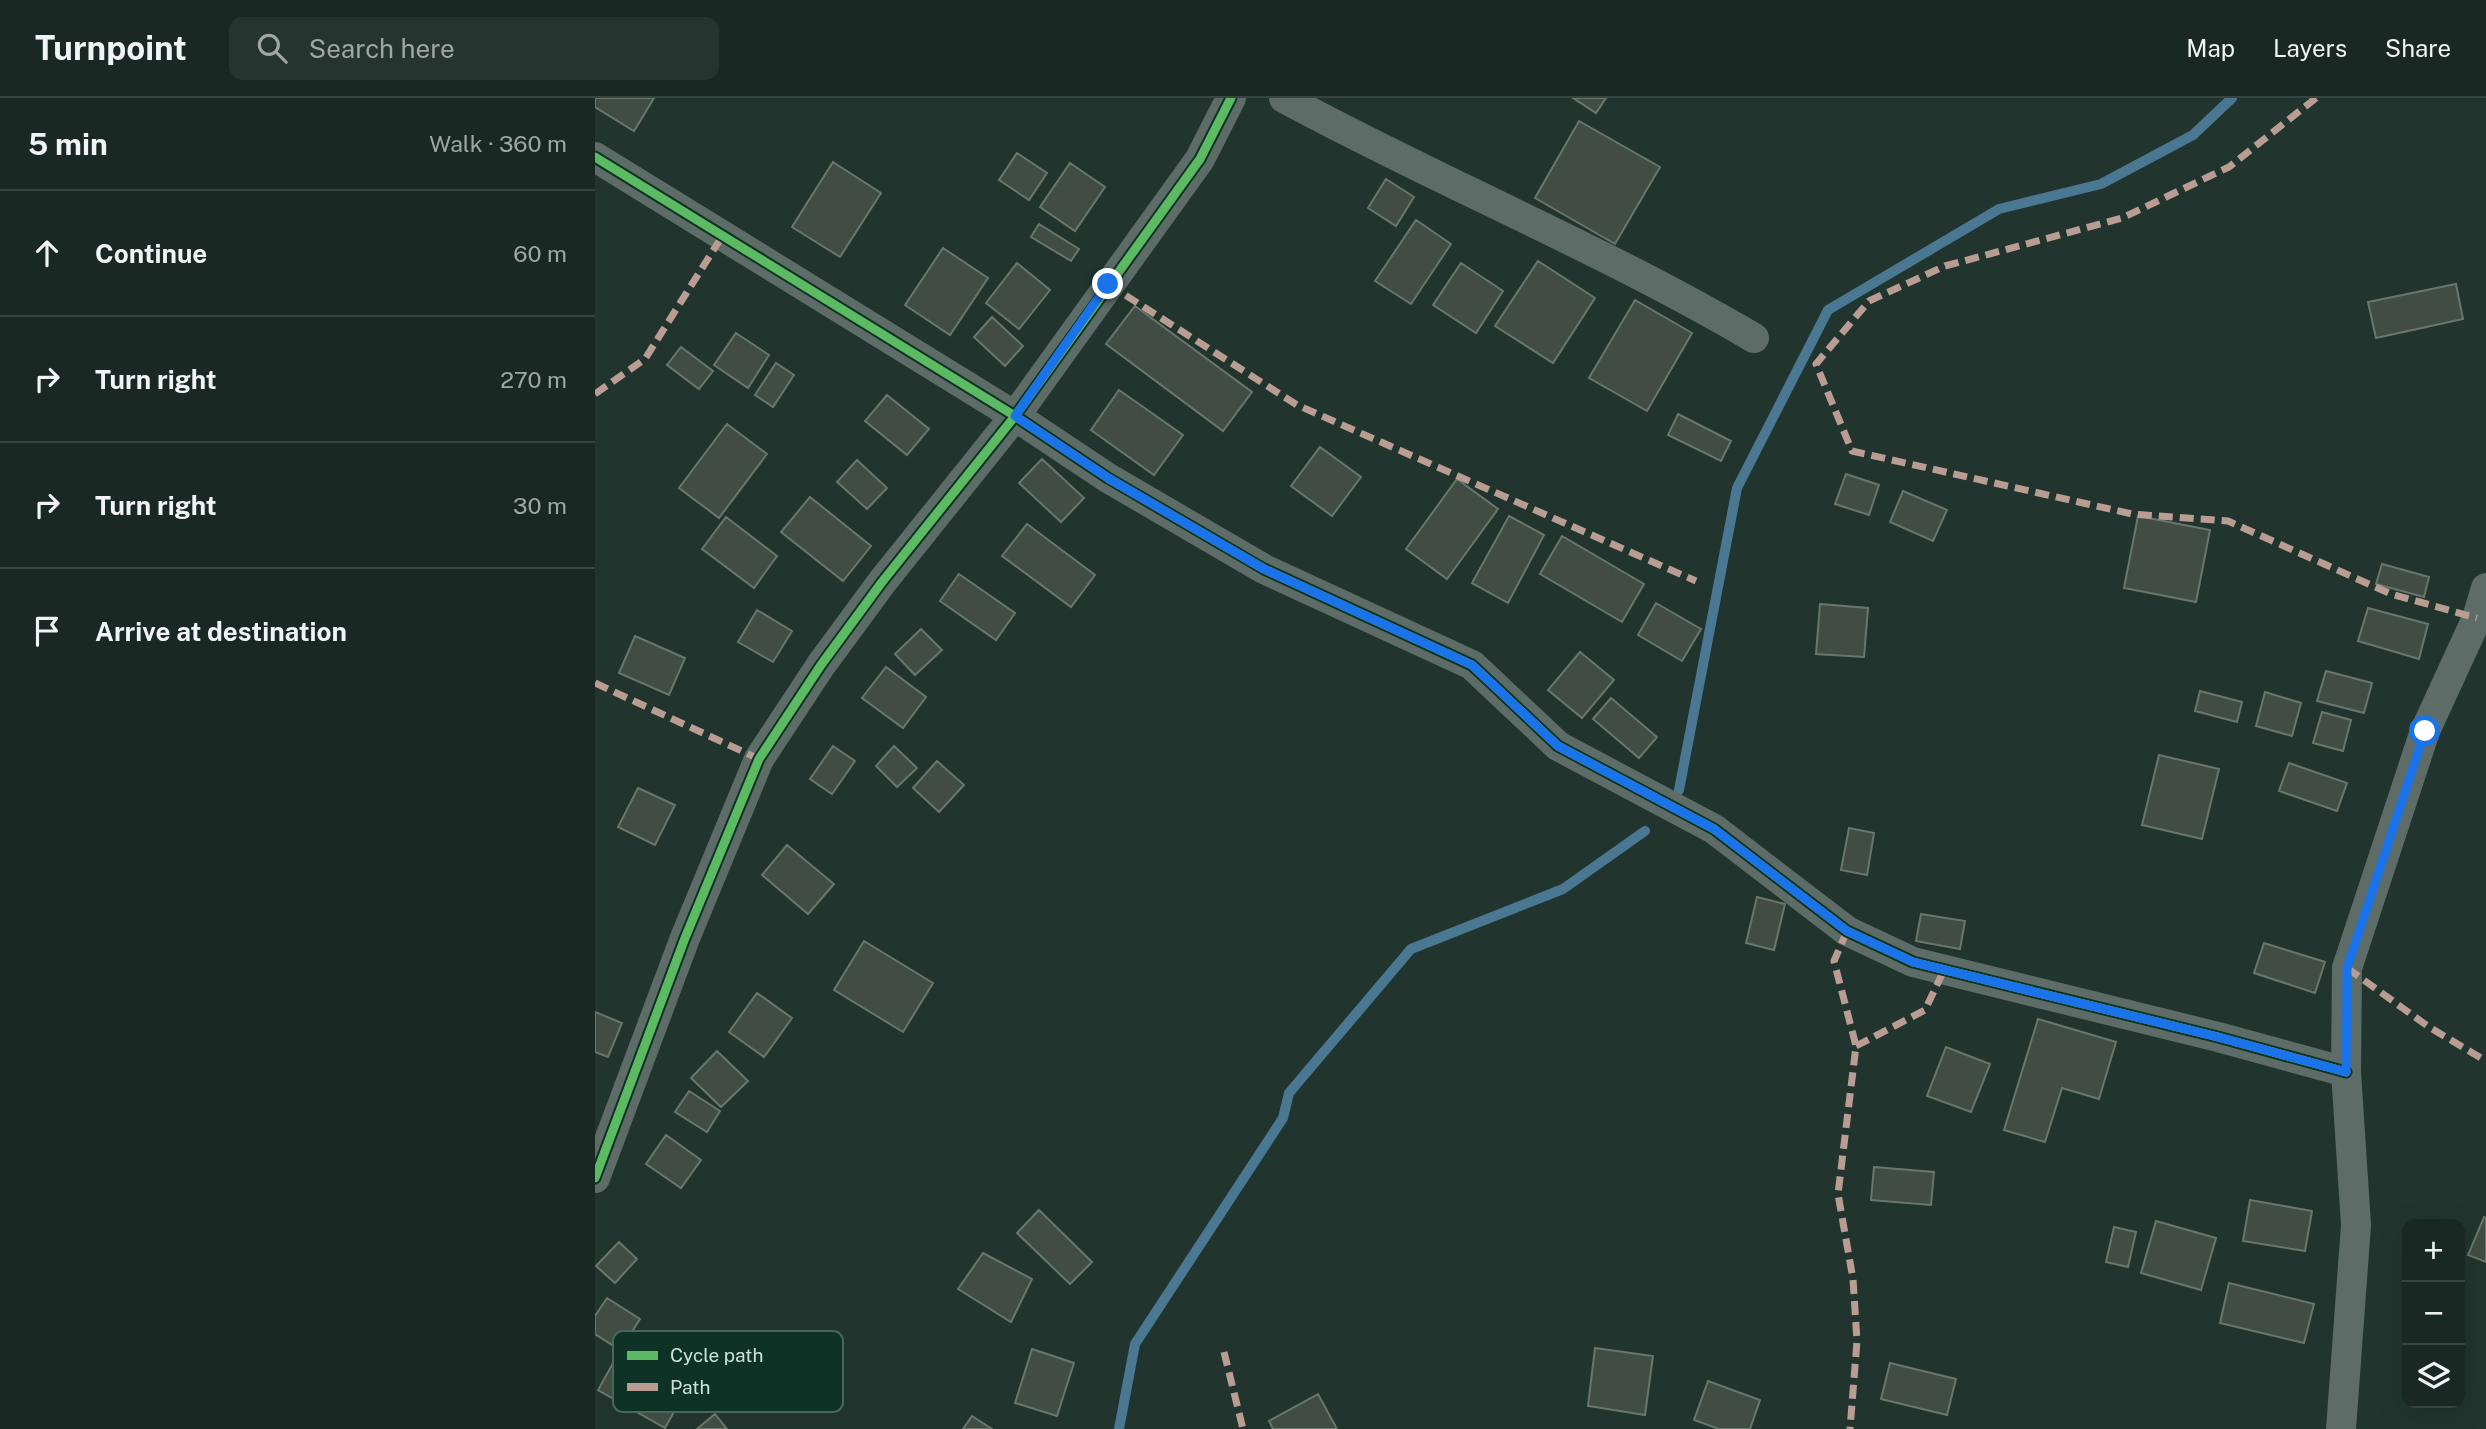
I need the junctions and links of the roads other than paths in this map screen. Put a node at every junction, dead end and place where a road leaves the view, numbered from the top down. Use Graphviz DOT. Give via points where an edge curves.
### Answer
graph roads {
  1 [pos="1231,98"];
  2 [pos="1284,98"];
  3 [pos="595,158"];
  4 [pos="1754,338"];
  5 [pos="1015,416"];
  6 [pos="2486,588"];
  7 [pos="2346,1072"];
  8 [pos="595,1178"];
  9 [pos="2341,1429"];
  1 -- 5 [label="street" via="1200,159"];
  2 -- 4 [label="street" via="1672,290"];
  3 -- 5 [label="street"];
  5 -- 7 [label="street" via="1108,478 1264,569 1472,665 1558,746 1714,829 1847,931 1913,962"];
  5 -- 8 [label="street" via="882,582 759,759 685,938"];
  6 -- 7 [label="street" via="2425,731 2347,968"];
  7 -- 9 [label="street" via="2356,1225"];
}
